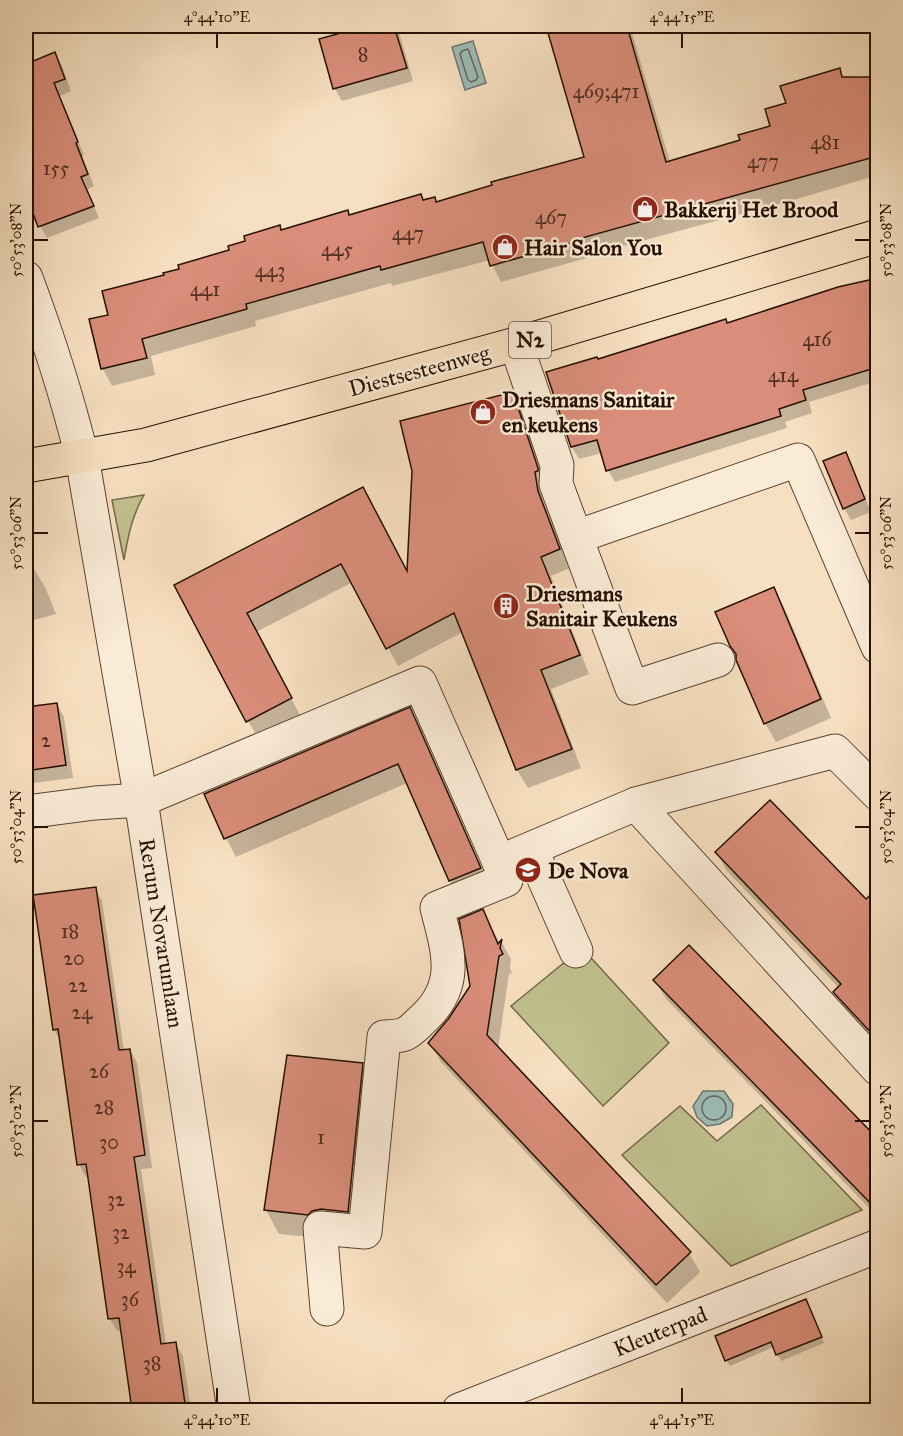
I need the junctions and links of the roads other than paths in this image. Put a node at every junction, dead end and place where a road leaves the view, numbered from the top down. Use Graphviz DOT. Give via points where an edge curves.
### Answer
graph roads {
  1 [pos="878,236"];
  2 [pos="26,278"];
  3 [pos="516,344"];
  4 [pos="82,457"];
  5 [pos="26,466"];
  6 [pos="576,537"];
  7 [pos="878,647"];
  8 [pos="718,660"];
  9 [pos="878,794"];
  10 [pos="141,800"];
  11 [pos="636,804"];
  12 [pos="26,813"];
  13 [pos="531,849"];
  14 [pos="499,862"];
  15 [pos="576,951"];
  16 [pos="878,1069"];
  17 [pos="869,1249"];
  18 [pos="327,1309"];
  19 [pos="234,1410"];
  20 [pos="459,1410"];
  1 -- 3 [label="main road, Diestsesteenweg / N2"];
  2 -- 4 [label="street, Rerum Novarumlaan" via="72,414"];
  3 -- 4 [label="main road, Diestsesteenweg / N2" via="146,445"];
  3 -- 6 [label="street" via="557,465 556,484"];
  4 -- 5 [label="main road, Diestsesteenweg / N2"];
  4 -- 10 [label="street, Rerum Novarumlaan"];
  6 -- 7 [label="street" via="798,460"];
  6 -- 8 [label="street" via="633,688"];
  9 -- 11 [label="street" via="835,751"];
  10 -- 12 [label="street"];
  10 -- 14 [label="street" via="420,683"];
  10 -- 19 [label="street, Rerum Novarumlaan"];
  11 -- 13 [label="street"];
  11 -- 16 [label="street"];
  13 -- 14 [label="street"];
  13 -- 15 [label="street"];
  14 -- 18 [label="street" via="506,880 437,908 449,976 437,1005 405,1036 384,1037 364,1232 320,1228"];
  17 -- 20 [label="street, Kleuterpad"];
}
